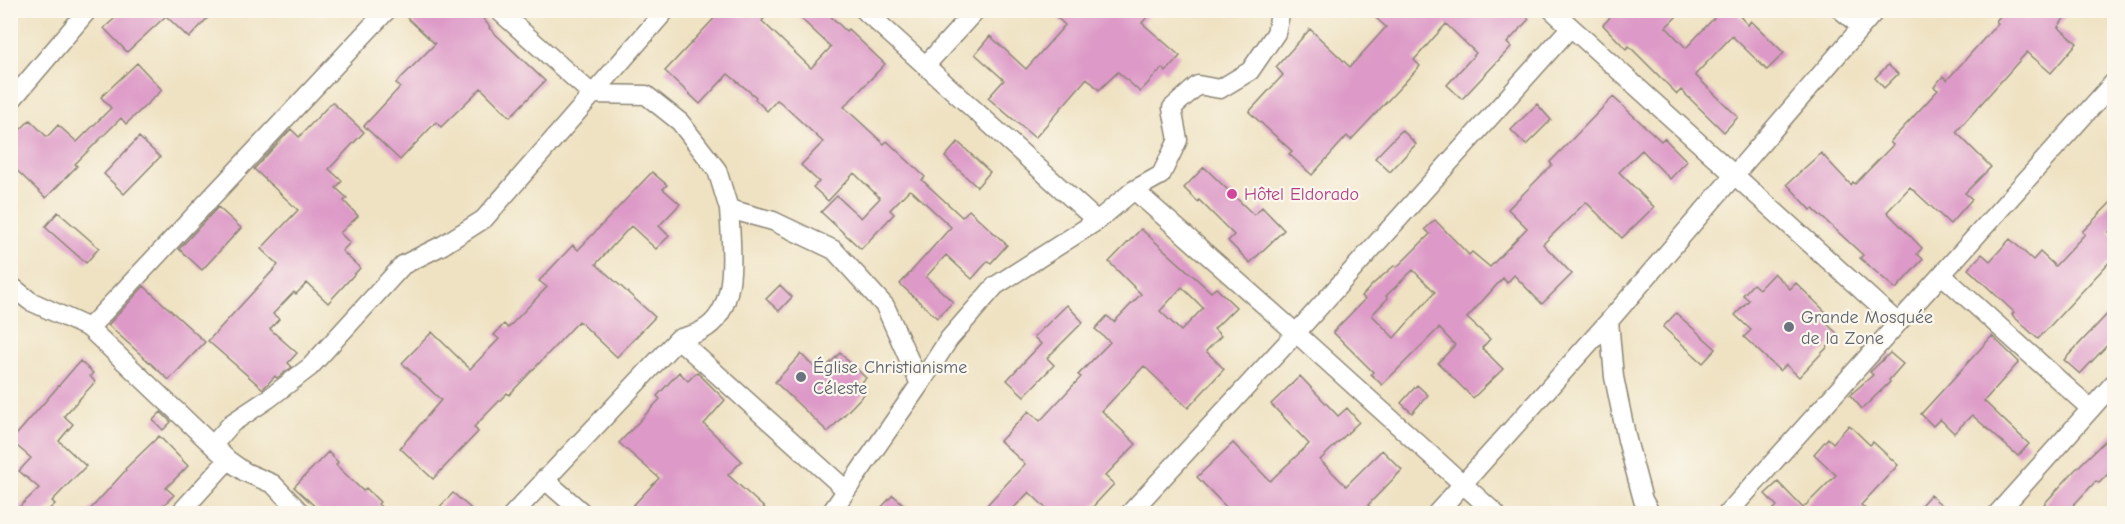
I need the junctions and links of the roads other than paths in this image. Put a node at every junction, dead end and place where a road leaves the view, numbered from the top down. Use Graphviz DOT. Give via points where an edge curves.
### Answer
graph roads {
  1 [pos="88,10"];
  2 [pos="387,10"];
  3 [pos="498,10"];
  4 [pos="666,10"];
  5 [pos="864,10"];
  6 [pos="976,10"];
  7 [pos="1281,10"];
  8 [pos="1552,10"];
  9 [pos="1841,10"];
  10 [pos="1876,10"];
  11 [pos="1861,27"];
  12 [pos="1570,28"];
  13 [pos="925,66"];
  14 [pos="2115,82"];
  15 [pos="592,94"];
  16 [pos="10,102"];
  17 [pos="1734,176"];
  18 [pos="1134,190"];
  19 [pos="729,209"];
  20 [pos="1097,221"];
  21 [pos="1942,275"];
  22 [pos="10,285"];
  23 [pos="1609,321"];
  24 [pos="1898,323"];
  25 [pos="89,328"];
  26 [pos="1296,333"];
  27 [pos="678,339"];
  28 [pos="2115,383"];
  29 [pos="920,384"];
  30 [pos="2091,409"];
  31 [pos="213,445"];
  32 [pos="228,460"];
  33 [pos="544,479"];
  34 [pos="1463,484"];
  35 [pos="846,489"];
  36 [pos="179,513"];
  37 [pos="302,513"];
  38 [pos="513,513"];
  39 [pos="584,513"];
  40 [pos="830,513"];
  41 [pos="1129,513"];
  42 [pos="1436,513"];
  43 [pos="1496,513"];
  44 [pos="1651,513"];
  45 [pos="1727,513"];
  46 [pos="1997,513"];
  1 -- 16 [label="street"];
  2 -- 25 [label="street"];
  3 -- 15 [label="street"];
  4 -- 15 [label="street"];
  5 -- 13 [label="street"];
  6 -- 13 [label="street"];
  7 -- 18 [label="street" via="1276,33 1250,71 1220,89 1198,85 1172,108 1178,140 1161,175"];
  8 -- 12 [label="street"];
  9 -- 11 [label="street"];
  10 -- 11 [label="street"];
  11 -- 17 [label="street"];
  12 -- 17 [label="street"];
  12 -- 26 [label="street"];
  13 -- 20 [label="street"];
  14 -- 21 [label="street"];
  15 -- 19 [label="street" via="646,95 680,122 717,170"];
  15 -- 31 [label="street" via="484,219 403,266 310,367 232,423"];
  17 -- 23 [label="street"];
  17 -- 24 [label="street"];
  18 -- 20 [label="street"];
  18 -- 26 [label="street"];
  19 -- 27 [label="street" via="733,266 723,310 702,331"];
  19 -- 29 [label="street" via="773,221 834,250 885,306"];
  20 -- 29 [label="street" via="995,286 949,339"];
  21 -- 24 [label="street"];
  21 -- 30 [label="street"];
  22 -- 25 [label="street" via="30,302"];
  23 -- 34 [label="street"];
  23 -- 44 [label="street" via="1614,377 1627,440 1643,500"];
  24 -- 45 [label="street"];
  25 -- 31 [label="street"];
  26 -- 34 [label="street"];
  26 -- 41 [label="street"];
  27 -- 33 [label="street"];
  27 -- 35 [label="street"];
  28 -- 30 [label="street"];
  29 -- 35 [label="street"];
  30 -- 46 [label="street"];
  31 -- 32 [label="street"];
  32 -- 36 [label="street"];
  32 -- 37 [label="street" via="273,484"];
  33 -- 38 [label="street"];
  33 -- 39 [label="street"];
  34 -- 42 [label="street"];
  34 -- 43 [label="street"];
  35 -- 40 [label="street"];
}
